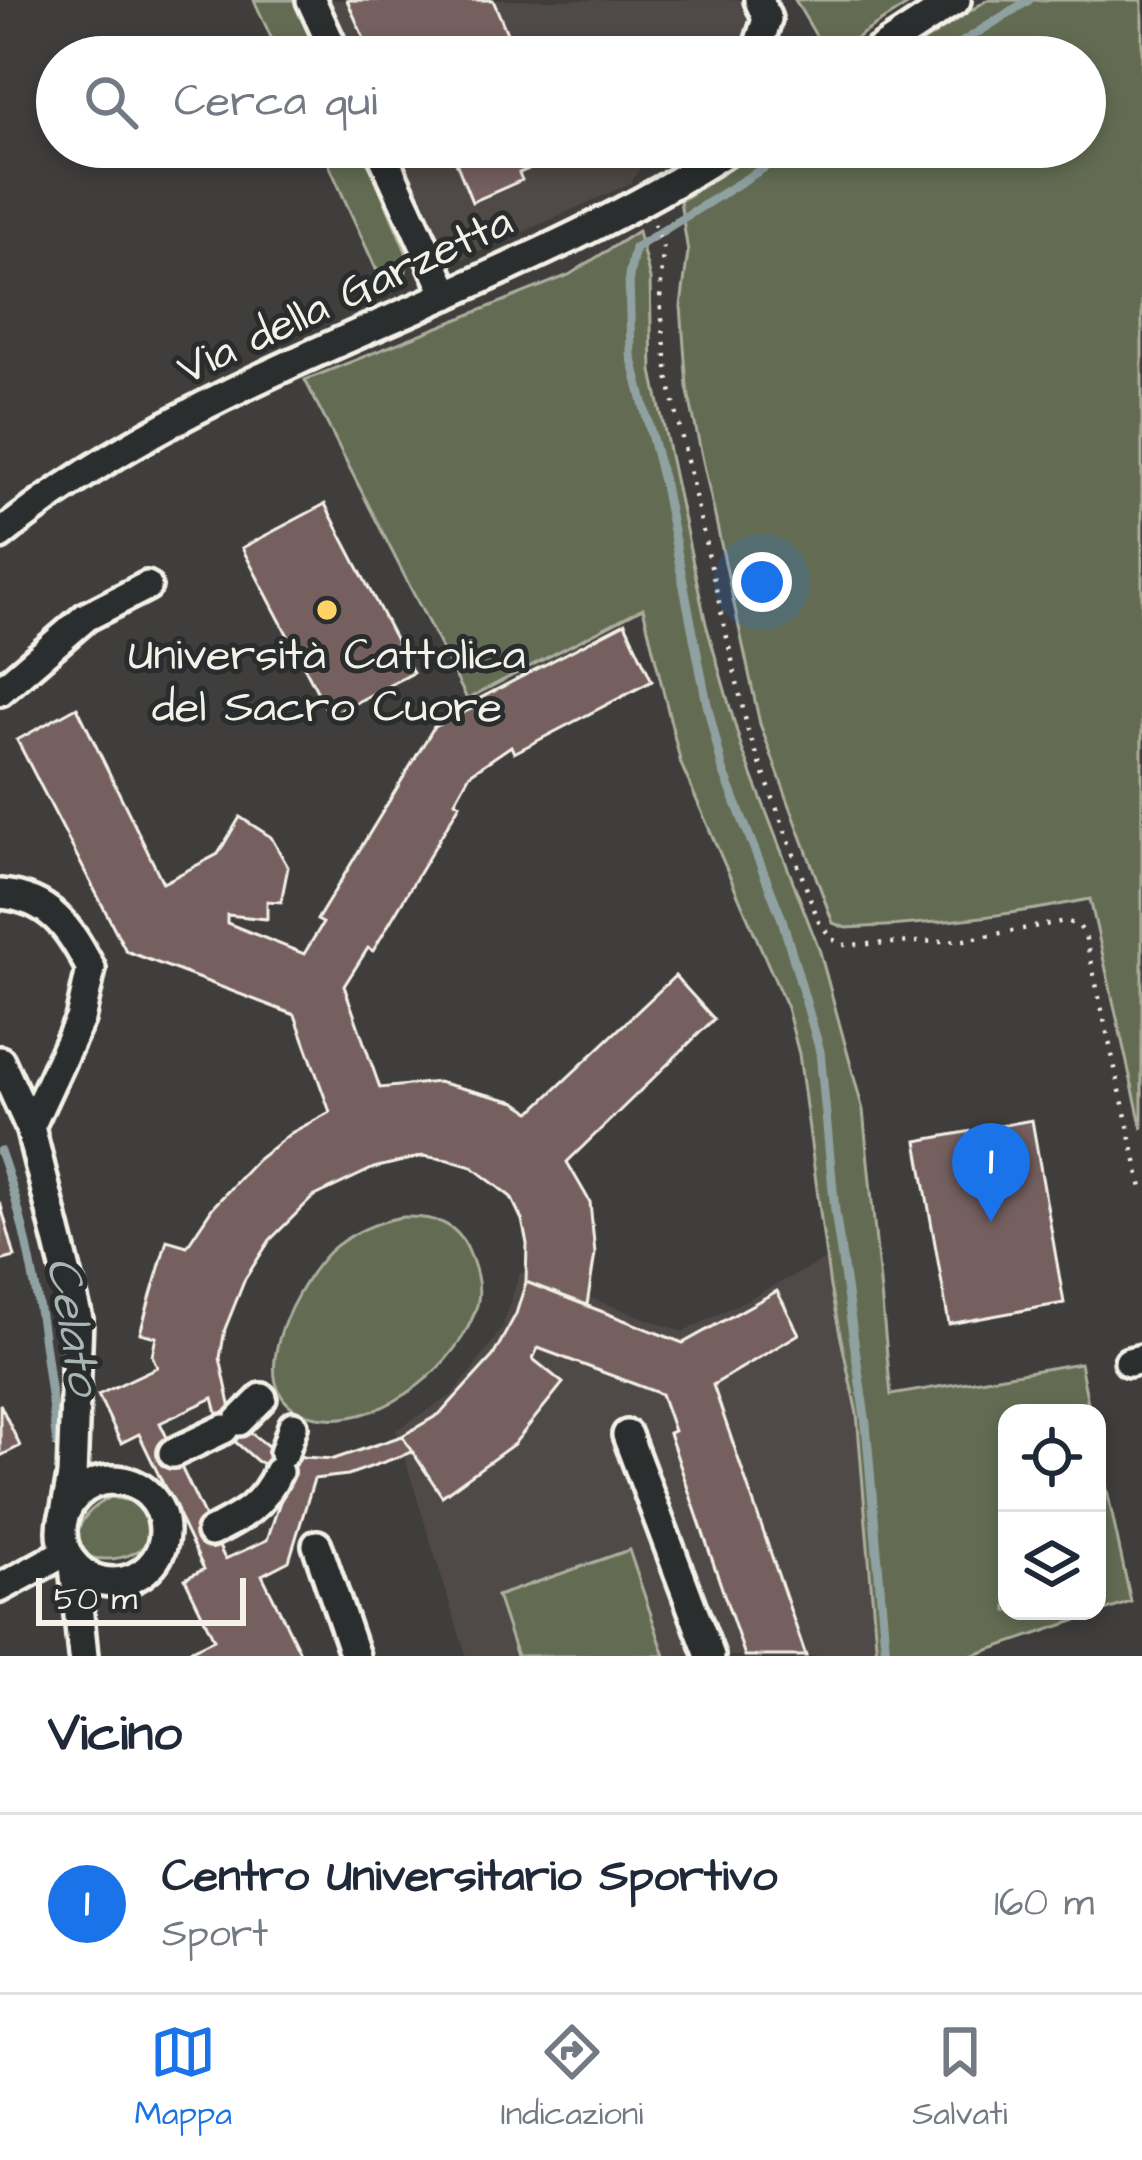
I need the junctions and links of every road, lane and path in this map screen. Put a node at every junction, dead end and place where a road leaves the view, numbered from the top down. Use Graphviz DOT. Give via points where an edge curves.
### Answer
graph roads {
  1 [pos="311,0"];
  2 [pos="759,0"];
  3 [pos="956,0"];
  4 [pos="327,36"];
  5 [pos="762,36"];
  6 [pos="901,36"];
  7 [pos="389,168"];
  8 [pos="691,168"];
  9 [pos="663,248"];
  10 [pos="447,295"];
  11 [pos="0,535"];
  12 [pos="147,586"];
  13 [pos="0,692"];
  14 [pos="0,894"];
  15 [pos="0,1061"];
  16 [pos="30,1127"];
  17 [pos="1142,1188"];
  18 [pos="262,1398"];
  19 [pos="627,1435"];
  20 [pos="285,1450"];
  21 [pos="132,1484"];
  22 [pos="65,1513"];
  23 [pos="189,1536"];
  24 [pos="317,1545"];
  25 [pos="70,1559"];
  26 [pos="0,1588"];
  27 [pos="83,1656"];
  28 [pos="355,1656"];
  29 [pos="710,1656"];
  1 -- 4 [label="street"];
  2 -- 5 [label="street" via="767,20"];
  3 -- 6 [label="street"];
  7 -- 10 [label="street"];
  8 -- 10 [label="street, Via della Garzetta" via="646,202"];
  9 -- 17 [label="path" via="668,376 748,731 819,922 843,945 965,940 1065,921 1078,926"];
  10 -- 11 [label="street, Via della Garzetta" via="174,421 76,478"];
  12 -- 13 [label="street" via="86,617"];
  14 -- 16 [label="street" via="20,896 65,922 91,969 80,1019"];
  15 -- 16 [label="street"];
  16 -- 22 [label="street" via="78,1319"];
  18 -- 21 [label="street"];
  19 -- 29 [label="street"];
  20 -- 23 [label="street" via="268,1495 251,1512"];
  21 -- 22 [label="street" via="86,1488"];
  21 -- 23 [label="street"];
  22 -- 25 [label="street"];
  23 -- 25 [label="street" via="130,1580 90,1577"];
  24 -- 28 [label="street"];
  25 -- 26 [label="street"];
  25 -- 27 [label="street"];
}
